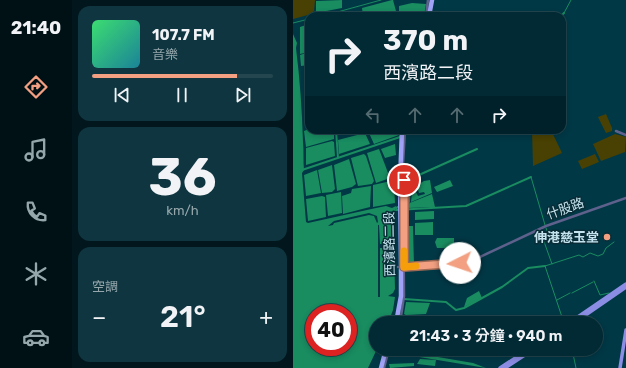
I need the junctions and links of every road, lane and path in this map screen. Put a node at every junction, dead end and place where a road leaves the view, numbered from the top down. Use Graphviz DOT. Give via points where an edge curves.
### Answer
graph roads {
  1 [pos="431,0"];
  2 [pos="429,12"];
  3 [pos="403,134"];
  4 [pos="626,198"];
  5 [pos="401,211"];
  6 [pos="401,267"];
  7 [pos="626,284"];
  8 [pos="626,287"];
  9 [pos="398,316"];
  10 [pos="579,316"];
  11 [pos="583,316"];
  12 [pos="626,330"];
  13 [pos="626,339"];
  14 [pos="385,356"];
  15 [pos="518,356"];
  16 [pos="523,356"];
  17 [pos="381,368"];
  18 [pos="500,368"];
  19 [pos="505,368"];
  20 [pos="620,368"];
  1 -- 2 [label="highway"];
  3 -- 5 [label="highway"];
  3 -- 5 [label="street, 西濱路二段"];
  3 -- 5 [label="street, 西濱路二段" via="399,203"];
  4 -- 6 [label="street, 什股路" via="546,226 467,263"];
  5 -- 6 [label="highway"];
  6 -- 9 [label="highway"];
  7 -- 10 [label="main road"];
  8 -- 11 [label="main road"];
  12 -- 20 [label="main road"];
  13 -- 20 [label="main road"];
  14 -- 17 [label="highway"];
  15 -- 18 [label="main road"];
  16 -- 19 [label="main road"];
}
